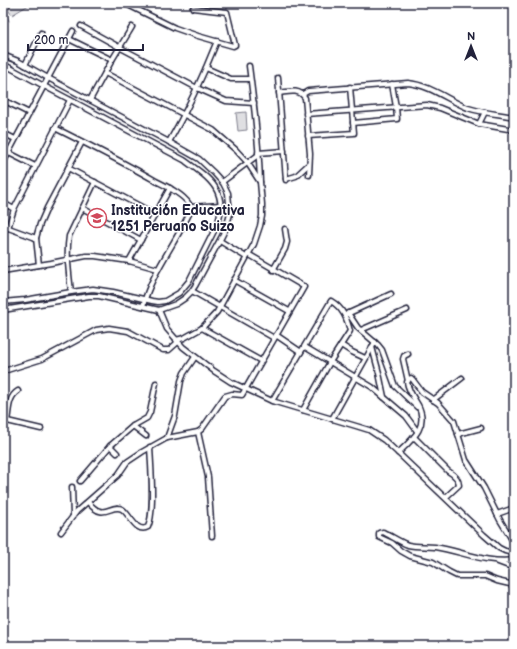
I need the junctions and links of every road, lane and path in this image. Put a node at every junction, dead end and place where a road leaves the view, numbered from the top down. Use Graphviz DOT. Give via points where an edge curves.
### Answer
graph roads {
  1 [pos="124,3"];
  2 [pos="193,8"];
  3 [pos="81,26"];
  4 [pos="132,27"];
  5 [pos="73,31"];
  6 [pos="41,33"];
  7 [pos="69,39"];
  8 [pos="217,41"];
  9 [pos="120,47"];
  10 [pos="3,54"];
  11 [pos="112,60"];
  12 [pos="3,64"];
  13 [pos="25,65"];
  14 [pos="249,66"];
  15 [pos="206,68"];
  16 [pos="105,73"];
  17 [pos="48,78"];
  18 [pos="278,78"];
  19 [pos="250,79"];
  20 [pos="392,84"];
  21 [pos="44,86"];
  22 [pos="197,88"];
  23 [pos="350,88"];
  24 [pos="279,93"];
  25 [pos="303,94"];
  26 [pos="3,100"];
  27 [pos="70,100"];
  28 [pos="90,100"];
  29 [pos="254,103"];
  30 [pos="396,107"];
  31 [pos="352,110"];
  32 [pos="485,112"];
  33 [pos="29,113"];
  34 [pos="306,114"];
  35 [pos="184,115"];
  36 [pos="514,117"];
  37 [pos="353,122"];
  38 [pos="479,124"];
  39 [pos="56,128"];
  40 [pos="514,130"];
  41 [pos="3,133"];
  42 [pos="308,136"];
  43 [pos="16,139"];
  44 [pos="82,142"];
  45 [pos="169,142"];
  46 [pos="284,151"];
  47 [pos="9,152"];
  48 [pos="258,154"];
  49 [pos="247,163"];
  50 [pos="310,163"];
  51 [pos="3,164"];
  52 [pos="36,166"];
  53 [pos="68,168"];
  54 [pos="309,175"];
  55 [pos="95,182"];
  56 [pos="222,182"];
  57 [pos="260,182"];
  58 [pos="170,188"];
  59 [pos="3,203"];
  60 [pos="221,205"];
  61 [pos="82,208"];
  62 [pos="190,208"];
  63 [pos="14,209"];
  64 [pos="155,214"];
  65 [pos="3,226"];
  66 [pos="8,228"];
  67 [pos="285,229"];
  68 [pos="36,238"];
  69 [pos="141,240"];
  70 [pos="220,241"];
  71 [pos="247,256"];
  72 [pos="68,260"];
  73 [pos="129,261"];
  74 [pos="39,265"];
  75 [pos="158,269"];
  76 [pos="273,270"];
  77 [pos="3,271"];
  78 [pos="234,280"];
  79 [pos="192,291"];
  80 [pos="71,292"];
  81 [pos="391,294"];
  82 [pos="145,300"];
  83 [pos="3,302"];
  84 [pos="143,306"];
  85 [pos="220,307"];
  86 [pos="3,310"];
  87 [pos="159,310"];
  88 [pos="407,310"];
  89 [pos="289,311"];
  90 [pos="346,314"];
  91 [pos="202,328"];
  92 [pos="361,330"];
  93 [pos="275,336"];
  94 [pos="177,341"];
  95 [pos="375,342"];
  96 [pos="341,345"];
  97 [pos="305,347"];
  98 [pos="372,347"];
  99 [pos="301,352"];
  100 [pos="408,354"];
  101 [pos="195,357"];
  102 [pos="365,358"];
  103 [pos="261,361"];
  104 [pos="330,362"];
  105 [pos="3,373"];
  106 [pos="355,377"];
  107 [pos="462,378"];
  108 [pos="408,381"];
  109 [pos="156,383"];
  110 [pos="245,389"];
  111 [pos="18,391"];
  112 [pos="384,398"];
  113 [pos="433,400"];
  114 [pos="272,401"];
  115 [pos="303,410"];
  116 [pos="421,411"];
  117 [pos="332,419"];
  118 [pos="5,421"];
  119 [pos="134,426"];
  120 [pos="481,428"];
  121 [pos="41,429"];
  122 [pos="417,431"];
  123 [pos="198,432"];
  124 [pos="458,434"];
  125 [pos="146,436"];
  126 [pos="414,437"];
  127 [pos="167,438"];
  128 [pos="110,446"];
  129 [pos="150,447"];
  130 [pos="118,453"];
  131 [pos="398,453"];
  132 [pos="80,481"];
  133 [pos="72,487"];
  134 [pos="446,498"];
  135 [pos="88,502"];
  136 [pos="514,508"];
  137 [pos="497,514"];
  138 [pos="73,517"];
  139 [pos="61,532"];
  140 [pos="514,532"];
  141 [pos="508,534"];
  142 [pos="212,536"];
  143 [pos="514,544"];
  144 [pos="514,549"];
  145 [pos="492,560"];
  146 [pos="514,560"];
  147 [pos="514,568"];
  148 [pos="514,585"];
  1 -- 8 [label="street" via="175,28"];
  2 -- 8 [label="street" via="226,12 235,45"];
  3 -- 9 [label="street"];
  4 -- 9 [label="street"];
  5 -- 7 [label="street"];
  6 -- 13 [label="street"];
  7 -- 11 [label="street"];
  7 -- 17 [label="street"];
  8 -- 15 [label="street"];
  9 -- 11 [label="street"];
  9 -- 22 [label="street"];
  10 -- 13 [label="street"];
  11 -- 16 [label="street"];
  12 -- 21 [label="street"];
  13 -- 17 [label="street"];
  14 -- 19 [label="street"];
  15 -- 19 [label="street" via="231,78"];
  15 -- 22 [label="street"];
  16 -- 28 [label="street"];
  16 -- 35 [label="street"];
  17 -- 21 [label="street"];
  17 -- 28 [label="street"];
  18 -- 24 [label="street"];
  19 -- 29 [label="street"];
  20 -- 23 [label="street"];
  20 -- 30 [label="street"];
  20 -- 32 [label="street" via="415,84 468,108"];
  21 -- 27 [label="street"];
  21 -- 33 [label="street"];
  22 -- 29 [label="street" via="226,101"];
  22 -- 35 [label="street"];
  23 -- 25 [label="street" via="308,91"];
  23 -- 31 [label="street"];
  24 -- 25 [label="street" via="296,91"];
  24 -- 46 [label="street"];
  25 -- 34 [label="street"];
  26 -- 33 [label="street"];
  27 -- 39 [label="street"];
  27 -- 60 [label="street" via="184,160 214,186 218,191"];
  28 -- 45 [label="street"];
  29 -- 48 [label="street"];
  30 -- 31 [label="street"];
  30 -- 37 [label="street" via="397,119"];
  30 -- 38 [label="street" via="427,105"];
  31 -- 34 [label="street"];
  31 -- 37 [label="street"];
  32 -- 36 [label="street"];
  32 -- 38 [label="street"];
  33 -- 43 [label="street"];
  34 -- 42 [label="street"];
  35 -- 45 [label="street"];
  35 -- 49 [label="street" via="214,130"];
  37 -- 42 [label="street" via="354,133"];
  38 -- 40 [label="street"];
  39 -- 44 [label="street"];
  39 -- 52 [label="street"];
  41 -- 43 [label="street"];
  42 -- 50 [label="street"];
  43 -- 47 [label="street"];
  44 -- 53 [label="street"];
  44 -- 58 [label="street"];
  45 -- 56 [label="street" via="199,159"];
  46 -- 48 [label="street"];
  46 -- 50 [label="street" via="286,180 296,176"];
  47 -- 51 [label="street"];
  47 -- 52 [label="street"];
  48 -- 49 [label="street"];
  48 -- 57 [label="street"];
  49 -- 56 [label="street"];
  49 -- 57 [label="street"];
  50 -- 54 [label="street"];
  52 -- 63 [label="street"];
  53 -- 55 [label="street"];
  53 -- 68 [label="street" via="47,208"];
  55 -- 61 [label="street"];
  55 -- 64 [label="street"];
  56 -- 70 [label="street" via="228,193 230,214"];
  57 -- 71 [label="street" via="260,226"];
  58 -- 62 [label="street" via="185,200"];
  58 -- 64 [label="street"];
  59 -- 63 [label="street"];
  60 -- 62 [label="street"];
  60 -- 82 [label="street" via="218,223 189,281 179,293 165,301"];
  61 -- 69 [label="street"];
  61 -- 72 [label="street" via="69,236"];
  62 -- 75 [label="street" via="186,220"];
  63 -- 66 [label="street"];
  64 -- 69 [label="street"];
  65 -- 66 [label="street"];
  66 -- 68 [label="street"];
  67 -- 76 [label="street" via="285,249"];
  68 -- 74 [label="street"];
  69 -- 73 [label="street"];
  70 -- 71 [label="street"];
  70 -- 79 [label="street"];
  71 -- 76 [label="street"];
  71 -- 78 [label="street"];
  72 -- 73 [label="street" via="95,256"];
  72 -- 74 [label="street"];
  72 -- 80 [label="street"];
  73 -- 75 [label="street"];
  74 -- 77 [label="street"];
  75 -- 82 [label="street"];
  76 -- 89 [label="street" via="304,287"];
  78 -- 85 [label="street"];
  78 -- 89 [label="street"];
  79 -- 85 [label="street"];
  79 -- 87 [label="street" via="176,304"];
  80 -- 82 [label="street" via="94,289"];
  80 -- 83 [label="street"];
  81 -- 90 [label="street"];
  82 -- 84 [label="street"];
  84 -- 86 [label="street" via="89,296"];
  84 -- 87 [label="street"];
  85 -- 91 [label="street"];
  85 -- 93 [label="street"];
  87 -- 94 [label="street" via="167,329"];
  88 -- 92 [label="street"];
  89 -- 93 [label="street"];
  90 -- 92 [label="street"];
  90 -- 96 [label="street" via="350,331"];
  90 -- 97 [label="street" via="331,301"];
  91 -- 94 [label="street"];
  91 -- 103 [label="street"];
  92 -- 95 [label="street"];
  93 -- 99 [label="street"];
  93 -- 103 [label="street"];
  94 -- 101 [label="street"];
  94 -- 105 [label="street" via="169,350 163,350 128,331 109,328 96,330 42,359"];
  95 -- 98 [label="street"];
  95 -- 116 [label="street" via="382,350 395,386"];
  96 -- 102 [label="street"];
  96 -- 104 [label="street"];
  97 -- 99 [label="street"];
  97 -- 104 [label="street"];
  98 -- 102 [label="street"];
  98 -- 112 [label="street"];
  99 -- 114 [label="street"];
  100 -- 108 [label="street" via="403,359"];
  101 -- 110 [label="street"];
  101 -- 127 [label="street" via="184,372 175,416"];
  102 -- 106 [label="street"];
  103 -- 110 [label="street"];
  104 -- 106 [label="street"];
  104 -- 115 [label="street"];
  106 -- 112 [label="street"];
  106 -- 117 [label="street"];
  107 -- 113 [label="street"];
  108 -- 113 [label="street" via="411,378 422,392"];
  108 -- 116 [label="street" via="408,387"];
  109 -- 119 [label="street" via="147,418"];
  110 -- 114 [label="street"];
  110 -- 123 [label="street" via="242,394 225,396"];
  111 -- 118 [label="street" via="11,399"];
  112 -- 122 [label="street" via="406,416"];
  113 -- 124 [label="street" via="454,421"];
  114 -- 115 [label="street"];
  115 -- 117 [label="street"];
  116 -- 122 [label="street" via="422,423"];
  117 -- 131 [label="street" via="369,430"];
  118 -- 121 [label="street"];
  119 -- 125 [label="street"];
  119 -- 128 [label="street"];
  120 -- 124 [label="street"];
  122 -- 126 [label="street"];
  123 -- 127 [label="street"];
  123 -- 142 [label="street" via="208,477"];
  124 -- 137 [label="street" via="466,460"];
  126 -- 131 [label="street"];
  126 -- 134 [label="street" via="458,481 458,485"];
  127 -- 129 [label="street"];
  128 -- 130 [label="street"];
  128 -- 132 [label="street"];
  129 -- 135 [label="street" via="127,462 118,475"];
  129 -- 135 [label="street" via="152,494 148,527 138,527 122,509 97,511"];
  131 -- 134 [label="street"];
  133 -- 138 [label="street"];
  134 -- 144 [label="street" via="499,548 506,551"];
  135 -- 138 [label="street"];
  136 -- 137 [label="street"];
  137 -- 141 [label="street"];
  138 -- 139 [label="street"];
  140 -- 141 [label="street"];
  141 -- 143 [label="street"];
  145 -- 146 [label="street"];
  145 -- 147 [label="street"];
  145 -- 148 [label="street" via="435,547 409,545 383,532 379,533 379,537 388,540 406,554 433,562 457,576 485,576"];
}
